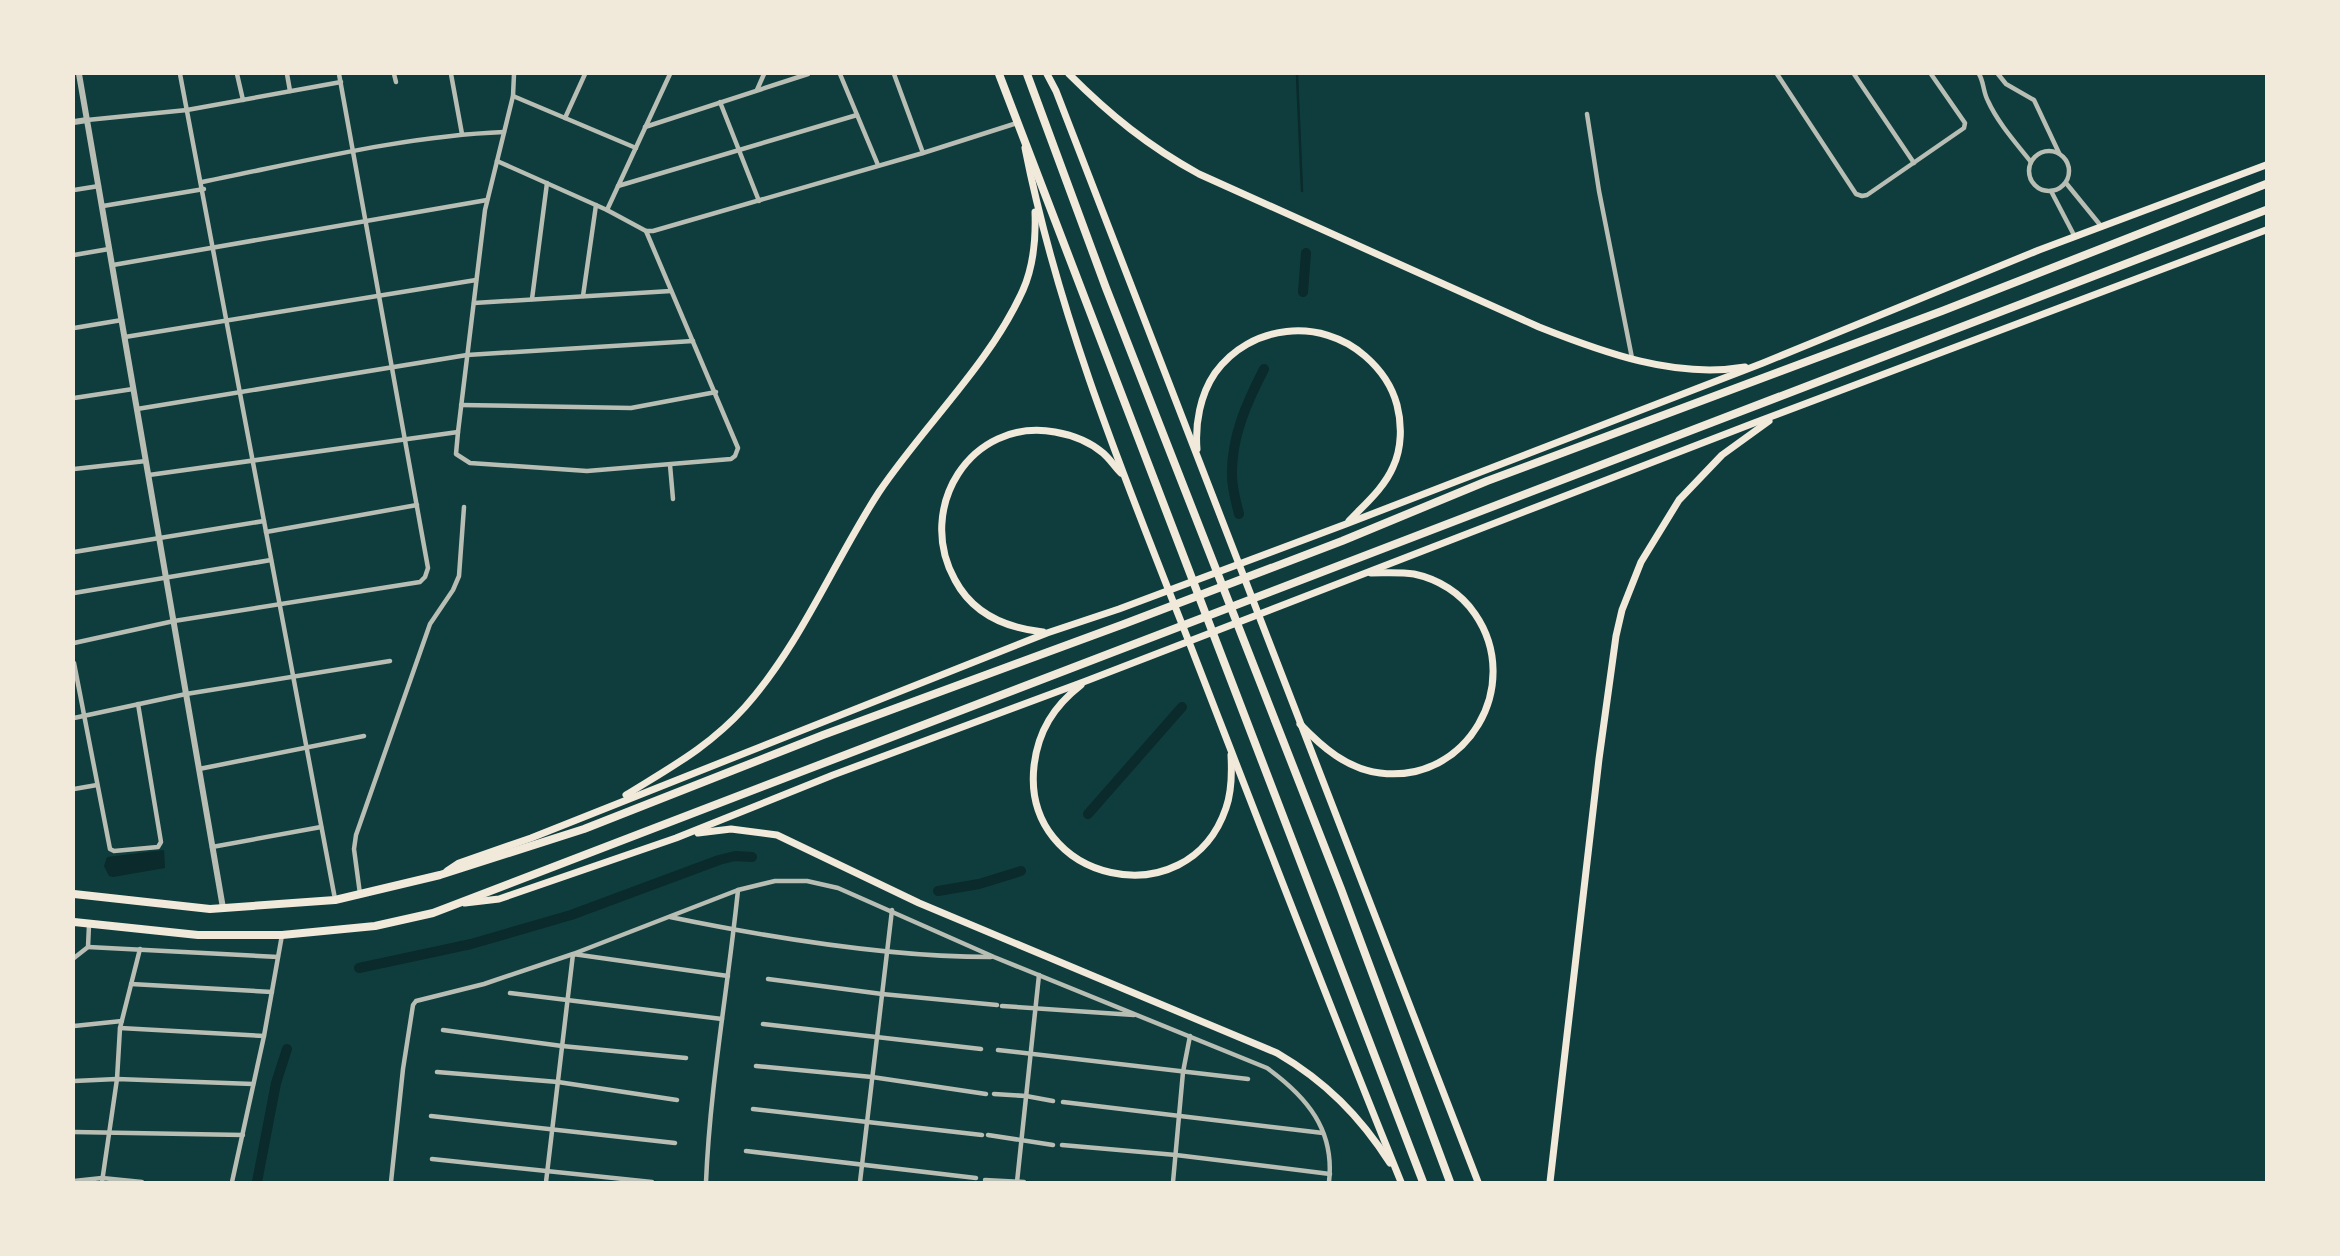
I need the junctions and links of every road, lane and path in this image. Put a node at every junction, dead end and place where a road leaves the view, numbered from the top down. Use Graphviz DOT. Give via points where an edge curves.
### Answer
graph roads {
  1 [pos="79,74"];
  2 [pos="180,74"];
  3 [pos="237,74"];
  4 [pos="287,74"];
  5 [pos="339,74"];
  6 [pos="394,74"];
  7 [pos="451,74"];
  8 [pos="514,74"];
  9 [pos="585,74"];
  10 [pos="670,74"];
  11 [pos="764,74"];
  12 [pos="808,74"];
  13 [pos="840,74"];
  14 [pos="894,74"];
  15 [pos="999,74"];
  16 [pos="1027,74"];
  17 [pos="1047,74"];
  18 [pos="1069,74"];
  19 [pos="1777,74"];
  20 [pos="1854,74"];
  21 [pos="1931,74"];
  22 [pos="1979,74"];
  23 [pos="1998,74"];
  24 [pos="341,82"];
  25 [pos="396,82"];
  26 [pos="756,90"];
  27 [pos="290,91"];
  28 [pos="513,96"];
  29 [pos="243,100"];
  30 [pos="720,103"];
  31 [pos="187,110"];
  32 [pos="857,114"];
  33 [pos="1587,114"];
  34 [pos="565,118"];
  35 [pos="87,120"];
  36 [pos="74,122"];
  37 [pos="1019,122"];
  38 [pos="645,127"];
  39 [pos="504,132"];
  40 [pos="463,134"];
  41 [pos="636,148"];
  42 [pos="739,150"];
  43 [pos="353,152"];
  44 [pos="923,153"];
  45 [pos="2059,154"];
  46 [pos="497,161"];
  47 [pos="2031,162"];
  48 [pos="1914,163"];
  49 [pos="878,165"];
  50 [pos="2266,165"];
  51 [pos="202,182"];
  52 [pos="547,183"];
  53 [pos="2066,183"];
  54 [pos="2266,184"];
  55 [pos="99,186"];
  56 [pos="618,186"];
  57 [pos="204,189"];
  58 [pos="74,190"];
  59 [pos="2051,191"];
  60 [pos="487,200"];
  61 [pos="759,201"];
  62 [pos="1035,201"];
  63 [pos="596,205"];
  64 [pos="103,206"];
  65 [pos="607,210"];
  66 [pos="2266,210"];
  67 [pos="366,221"];
  68 [pos="2101,227"];
  69 [pos="2266,230"];
  70 [pos="646,231"];
  71 [pos="2075,237"];
  72 [pos="213,247"];
  73 [pos="110,249"];
  74 [pos="74,255"];
  75 [pos="113,265"];
  76 [pos="476,280"];
  77 [pos="671,291"];
  78 [pos="379,296"];
  79 [pos="583,296"];
  80 [pos="532,299"];
  81 [pos="474,303"];
  82 [pos="122,320"];
  83 [pos="227,321"];
  84 [pos="74,328"];
  85 [pos="125,337"];
  86 [pos="693,341"];
  87 [pos="467,355"];
  88 [pos="1632,358"];
  89 [pos="1763,363"];
  90 [pos="392,367"];
  91 [pos="134,389"];
  92 [pos="240,392"];
  93 [pos="716,392"];
  94 [pos="74,398"];
  95 [pos="461,405"];
  96 [pos="137,409"];
  97 [pos="1780,414"];
  98 [pos="458,432"];
  99 [pos="405,439"];
  100 [pos="1197,457"];
  101 [pos="146,461"];
  102 [pos="253,461"];
  103 [pos="670,465"];
  104 [pos="74,469"];
  105 [pos="149,475"];
  106 [pos="1124,477"];
  107 [pos="674,499"];
  108 [pos="417,505"];
  109 [pos="464,508"];
  110 [pos="264,521"];
  111 [pos="1346,524"];
  112 [pos="266,532"];
  113 [pos="160,539"];
  114 [pos="74,552"];
  115 [pos="271,559"];
  116 [pos="1368,573"];
  117 [pos="166,579"];
  118 [pos="74,593"];
  119 [pos="280,604"];
  120 [pos="174,621"];
  121 [pos="1047,633"];
  122 [pos="74,643"];
  123 [pos="390,661"];
  124 [pos="74,663"];
  125 [pos="293,677"];
  126 [pos="1086,681"];
  127 [pos="186,694"];
  128 [pos="138,704"];
  129 [pos="84,716"];
  130 [pos="74,718"];
  131 [pos="1297,720"];
  132 [pos="363,736"];
  133 [pos="306,747"];
  134 [pos="1231,751"];
  135 [pos="199,769"];
  136 [pos="97,785"];
  137 [pos="74,789"];
  138 [pos="611,805"];
  139 [pos="321,827"];
  140 [pos="676,838"];
  141 [pos="211,847"];
  142 [pos="440,876"];
  143 [pos="738,890"];
  144 [pos="74,894"];
  145 [pos="360,895"];
  146 [pos="335,900"];
  147 [pos="464,903"];
  148 [pos="223,908"];
  149 [pos="892,910"];
  150 [pos="669,917"];
  151 [pos="74,922"];
  152 [pos="89,925"];
  153 [pos="734,930"];
  154 [pos="282,935"];
  155 [pos="88,947"];
  156 [pos="140,950"];
  157 [pos="887,951"];
  158 [pos="573,954"];
  159 [pos="74,957"];
  160 [pos="278,957"];
  161 [pos="994,957"];
  162 [pos="1039,975"];
  163 [pos="728,976"];
  164 [pos="768,979"];
  165 [pos="131,984"];
  166 [pos="272,992"];
  167 [pos="510,992"];
  168 [pos="882,994"];
  169 [pos="566,1000"];
  170 [pos="1036,1008"];
  171 [pos="1142,1016"];
  172 [pos="722,1018"];
  173 [pos="122,1021"];
  174 [pos="763,1024"];
  175 [pos="74,1026"];
  176 [pos="121,1028"];
  177 [pos="443,1030"];
  178 [pos="264,1036"];
  179 [pos="877,1036"];
  180 [pos="1190,1036"];
  181 [pos="562,1046"];
  182 [pos="981,1049"];
  183 [pos="998,1050"];
  184 [pos="1029,1054"];
  185 [pos="686,1058"];
  186 [pos="756,1066"];
  187 [pos="437,1072"];
  188 [pos="1183,1072"];
  189 [pos="872,1077"];
  190 [pos="1248,1079"];
  191 [pos="117,1080"];
  192 [pos="74,1081"];
  193 [pos="558,1082"];
  194 [pos="253,1084"];
  195 [pos="986,1094"];
  196 [pos="995,1094"];
  197 [pos="1026,1096"];
  198 [pos="677,1100"];
  199 [pos="1053,1101"];
  200 [pos="1063,1102"];
  201 [pos="753,1109"];
  202 [pos="1181,1115"];
  203 [pos="431,1116"];
  204 [pos="867,1122"];
  205 [pos="551,1129"];
  206 [pos="74,1132"];
  207 [pos="109,1132"];
  208 [pos="1323,1133"];
  209 [pos="243,1135"];
  210 [pos="1021,1140"];
  211 [pos="675,1143"];
  212 [pos="1053,1145"];
  213 [pos="1062,1146"];
  214 [pos="746,1151"];
  215 [pos="1176,1155"];
  216 [pos="432,1159"];
  217 [pos="862,1166"];
  218 [pos="547,1173"];
  219 [pos="1330,1174"];
  220 [pos="976,1178"];
  221 [pos="1400,1179"];
  222 [pos="102,1180"];
  223 [pos="985,1180"];
  224 [pos="74,1181"];
  225 [pos="142,1182"];
  226 [pos="232,1182"];
  227 [pos="391,1182"];
  228 [pos="546,1182"];
  229 [pos="652,1182"];
  230 [pos="706,1182"];
  231 [pos="860,1182"];
  232 [pos="1017,1182"];
  233 [pos="1024,1182"];
  234 [pos="1173,1182"];
  235 [pos="1329,1182"];
  236 [pos="1423,1182"];
  237 [pos="1450,1182"];
  238 [pos="1478,1182"];
  239 [pos="1550,1182"];
  1 -- 35 [label="street"];
  2 -- 31 [label="street"];
  3 -- 29 [label="street"];
  4 -- 27 [label="street"];
  5 -- 24 [label="street"];
  6 -- 25 [label="street"];
  7 -- 40 [label="street"];
  8 -- 28 [label="street"];
  9 -- 34 [label="street"];
  10 -- 38 [label="street"];
  11 -- 26 [label="street"];
  12 -- 26 [label="street"];
  13 -- 32 [label="street"];
  14 -- 44 [label="street"];
  15 -- 37 [label="highway"];
  16 -- 237 [label="highway"];
  17 -- 100 [label="main road"];
  18 -- 88 [label="main road" via="1125,127 1199,174 1539,327"];
  19 -- 48 [label="street" via="1856,194 1867,195"];
  20 -- 48 [label="street"];
  21 -- 48 [label="street" via="1965,124"];
  22 -- 47 [label="street" via="1986,99"];
  23 -- 45 [label="street" via="2010,87 2034,100"];
  24 -- 27 [label="street"];
  24 -- 43 [label="street"];
  26 -- 30 [label="street"];
  27 -- 29 [label="street"];
  28 -- 34 [label="street"];
  28 -- 39 [label="street"];
  29 -- 31 [label="street"];
  30 -- 38 [label="street"];
  30 -- 42 [label="street"];
  31 -- 35 [label="street"];
  31 -- 51 [label="street"];
  32 -- 42 [label="street"];
  32 -- 49 [label="street"];
  33 -- 88 [label="street"];
  34 -- 41 [label="street"];
  35 -- 36 [label="street"];
  35 -- 55 [label="street"];
  37 -- 44 [label="street"];
  37 -- 62 [label="main road"];
  37 -- 236 [label="highway"];
  38 -- 41 [label="street"];
  39 -- 40 [label="street"];
  39 -- 46 [label="street"];
  40 -- 43 [label="street"];
  41 -- 56 [label="street"];
  42 -- 56 [label="street"];
  42 -- 61 [label="street"];
  43 -- 51 [label="street"];
  43 -- 67 [label="street"];
  44 -- 49 [label="street"];
  45 -- 47 [label="street" via="2044,152"];
  45 -- 53 [label="street" via="2069,166"];
  46 -- 52 [label="street"];
  46 -- 60 [label="street"];
  47 -- 59 [label="street" via="2031,180 2040,189"];
  49 -- 61 [label="street"];
  50 -- 68 [label="main road"];
  51 -- 57 [label="street"];
  52 -- 63 [label="street"];
  52 -- 80 [label="street"];
  53 -- 59 [label="street"];
  53 -- 68 [label="street"];
  54 -- 142 [label="highway" via="584,829"];
  55 -- 58 [label="street"];
  55 -- 64 [label="street"];
  56 -- 65 [label="street"];
  57 -- 64 [label="street"];
  57 -- 72 [label="street"];
  59 -- 71 [label="street"];
  60 -- 67 [label="street"];
  60 -- 76 [label="street"];
  61 -- 70 [label="street"];
  62 -- 106 [label="main road" via="1060,296"];
  62 -- 138 [label="main road" via="1031,263 1003,327 908,450 770,676 744,708 688,759"];
  63 -- 65 [label="street"];
  63 -- 79 [label="street"];
  64 -- 73 [label="street"];
  65 -- 70 [label="street"];
  66 -- 147 [label="highway"];
  67 -- 72 [label="street"];
  67 -- 78 [label="street"];
  68 -- 71 [label="main road"];
  69 -- 97 [label="main road"];
  70 -- 77 [label="street"];
  71 -- 89 [label="main road"];
  72 -- 75 [label="street"];
  72 -- 83 [label="street"];
  73 -- 74 [label="street"];
  73 -- 75 [label="street"];
  75 -- 82 [label="street"];
  76 -- 78 [label="street"];
  76 -- 81 [label="street"];
  77 -- 79 [label="street"];
  77 -- 86 [label="street"];
  78 -- 83 [label="street"];
  78 -- 90 [label="street"];
  79 -- 80 [label="street"];
  80 -- 81 [label="street"];
  81 -- 87 [label="street"];
  82 -- 84 [label="street"];
  82 -- 85 [label="street"];
  83 -- 85 [label="street"];
  83 -- 92 [label="street"];
  85 -- 91 [label="street"];
  86 -- 87 [label="street"];
  86 -- 93 [label="street"];
  87 -- 90 [label="street"];
  87 -- 95 [label="street"];
  88 -- 89 [label="main road" via="1703,370"];
  89 -- 111 [label="main road"];
  90 -- 92 [label="street"];
  90 -- 99 [label="street"];
  91 -- 94 [label="street"];
  91 -- 96 [label="street"];
  92 -- 96 [label="street"];
  92 -- 102 [label="street"];
  93 -- 95 [label="street" via="631,408"];
  93 -- 103 [label="street" via="737,453 731,459"];
  95 -- 98 [label="street"];
  96 -- 101 [label="street"];
  97 -- 116 [label="main road"];
  97 -- 239 [label="main road" via="1722,454 1679,500 1641,562 1622,611"];
  98 -- 99 [label="street"];
  98 -- 103 [label="street" via="456,454 470,463 587,471"];
  99 -- 102 [label="street"];
  99 -- 108 [label="street"];
  100 -- 111 [label="main road" via="1196,428 1205,393 1214,374 1239,349 1294,330 1343,340 1366,356 1384,377 1396,400 1400,425 1399,452 1389,475"];
  100 -- 131 [label="main road"];
  101 -- 104 [label="street"];
  101 -- 105 [label="street"];
  102 -- 105 [label="street"];
  102 -- 110 [label="street"];
  103 -- 107 [label="street"];
  105 -- 113 [label="street"];
  106 -- 121 [label="main road" via="1090,444 1033,430 1009,434 984,447 950,488 941,540 960,589 1002,624"];
  106 -- 134 [label="main road"];
  108 -- 112 [label="street"];
  108 -- 119 [label="street" via="428,568 420,582"];
  109 -- 145 [label="street" via="459,576 430,624 356,835"];
  110 -- 112 [label="street"];
  110 -- 113 [label="street"];
  111 -- 121 [label="main road"];
  112 -- 115 [label="street"];
  113 -- 114 [label="street"];
  113 -- 117 [label="street"];
  115 -- 117 [label="street"];
  115 -- 119 [label="street"];
  116 -- 126 [label="main road"];
  116 -- 131 [label="main road" via="1428,578 1453,591 1473,610 1492,657 1493,683 1484,715 1450,756 1395,774 1367,770 1341,759"];
  117 -- 118 [label="street"];
  117 -- 120 [label="street"];
  119 -- 120 [label="street"];
  119 -- 125 [label="street"];
  120 -- 122 [label="street"];
  120 -- 127 [label="street"];
  121 -- 138 [label="main road"];
  123 -- 125 [label="street"];
  124 -- 129 [label="street"];
  125 -- 127 [label="street"];
  125 -- 133 [label="street"];
  126 -- 134 [label="main road" via="1051,714 1037,748 1033,774 1036,800 1046,825 1062,847 1086,863 1113,874 1141,876 1169,868 1195,852 1225,810 1231,788"];
  126 -- 140 [label="main road"];
  127 -- 128 [label="street"];
  127 -- 135 [label="street"];
  128 -- 129 [label="street"];
  128 -- 136 [label="street" via="161,842 158,847 110,849"];
  129 -- 130 [label="street"];
  129 -- 136 [label="street"];
  131 -- 238 [label="main road"];
  132 -- 133 [label="street"];
  133 -- 135 [label="street"];
  133 -- 139 [label="street"];
  134 -- 221 [label="main road"];
  135 -- 141 [label="street"];
  136 -- 137 [label="street"];
  138 -- 142 [label="main road" via="460,863"];
  139 -- 141 [label="street"];
  139 -- 146 [label="street"];
  140 -- 147 [label="main road" via="499,899"];
  140 -- 221 [label="main road" via="731,829 777,835 919,903 1277,1053 1343,1101"];
  141 -- 148 [label="street"];
  142 -- 145 [label="highway"];
  143 -- 149 [label="street" via="775,881 807,881"];
  143 -- 150 [label="street"];
  143 -- 153 [label="street"];
  144 -- 148 [label="highway"];
  145 -- 146 [label="highway"];
  146 -- 148 [label="highway"];
  147 -- 154 [label="highway" via="375,926"];
  149 -- 157 [label="street"];
  149 -- 161 [label="street"];
  150 -- 153 [label="street"];
  150 -- 158 [label="street"];
  151 -- 152 [label="highway"];
  152 -- 154 [label="highway" via="198,935"];
  152 -- 155 [label="street"];
  153 -- 157 [label="street"];
  153 -- 163 [label="street"];
  154 -- 160 [label="street"];
  155 -- 156 [label="street"];
  155 -- 159 [label="street"];
  156 -- 160 [label="street"];
  156 -- 165 [label="street"];
  157 -- 161 [label="street"];
  157 -- 168 [label="street"];
  158 -- 163 [label="street"];
  158 -- 169 [label="street"];
  158 -- 227 [label="street" via="484,985 416,1001 403,1069"];
  160 -- 166 [label="street"];
  161 -- 162 [label="street"];
  162 -- 170 [label="street"];
  162 -- 171 [label="street"];
  163 -- 172 [label="street"];
  164 -- 168 [label="street"];
  165 -- 166 [label="street"];
  165 -- 173 [label="street"];
  166 -- 178 [label="street"];
  167 -- 169 [label="street"];
  168 -- 170 [label="street"];
  168 -- 179 [label="street"];
  169 -- 172 [label="street"];
  169 -- 181 [label="street"];
  170 -- 171 [label="street"];
  170 -- 184 [label="street"];
  171 -- 180 [label="street"];
  172 -- 230 [label="street"];
  173 -- 175 [label="street"];
  173 -- 176 [label="street"];
  174 -- 179 [label="street"];
  176 -- 178 [label="street"];
  176 -- 191 [label="street"];
  177 -- 181 [label="street"];
  178 -- 194 [label="street"];
  179 -- 182 [label="street"];
  179 -- 189 [label="street"];
  180 -- 188 [label="street"];
  180 -- 208 [label="street" via="1267,1068 1292,1086 1311,1107"];
  181 -- 185 [label="street"];
  181 -- 193 [label="street"];
  183 -- 184 [label="street"];
  184 -- 188 [label="street"];
  184 -- 197 [label="street"];
  186 -- 189 [label="street"];
  187 -- 193 [label="street"];
  188 -- 190 [label="street"];
  188 -- 202 [label="street"];
  189 -- 195 [label="street"];
  189 -- 204 [label="street"];
  191 -- 192 [label="street"];
  191 -- 194 [label="street"];
  191 -- 207 [label="street"];
  193 -- 198 [label="street"];
  193 -- 205 [label="street"];
  194 -- 209 [label="street"];
  196 -- 197 [label="street"];
  197 -- 199 [label="street"];
  197 -- 210 [label="street"];
  200 -- 202 [label="street"];
  201 -- 204 [label="street"];
  202 -- 208 [label="street"];
  202 -- 215 [label="street"];
  203 -- 205 [label="street"];
  204 -- 210 [label="street"];
  204 -- 217 [label="street"];
  205 -- 211 [label="street"];
  205 -- 218 [label="street"];
  206 -- 207 [label="street"];
  207 -- 209 [label="street"];
  207 -- 222 [label="street"];
  208 -- 219 [label="street"];
  209 -- 226 [label="street"];
  210 -- 212 [label="street"];
  210 -- 232 [label="street"];
  213 -- 215 [label="street"];
  214 -- 217 [label="street"];
  215 -- 219 [label="street"];
  215 -- 234 [label="street"];
  216 -- 218 [label="street"];
  217 -- 220 [label="street"];
  217 -- 231 [label="street"];
  218 -- 228 [label="street"];
  218 -- 229 [label="street"];
  219 -- 235 [label="street"];
  222 -- 224 [label="street"];
  222 -- 225 [label="street"];
  223 -- 232 [label="street"];
  232 -- 233 [label="street"];
}
